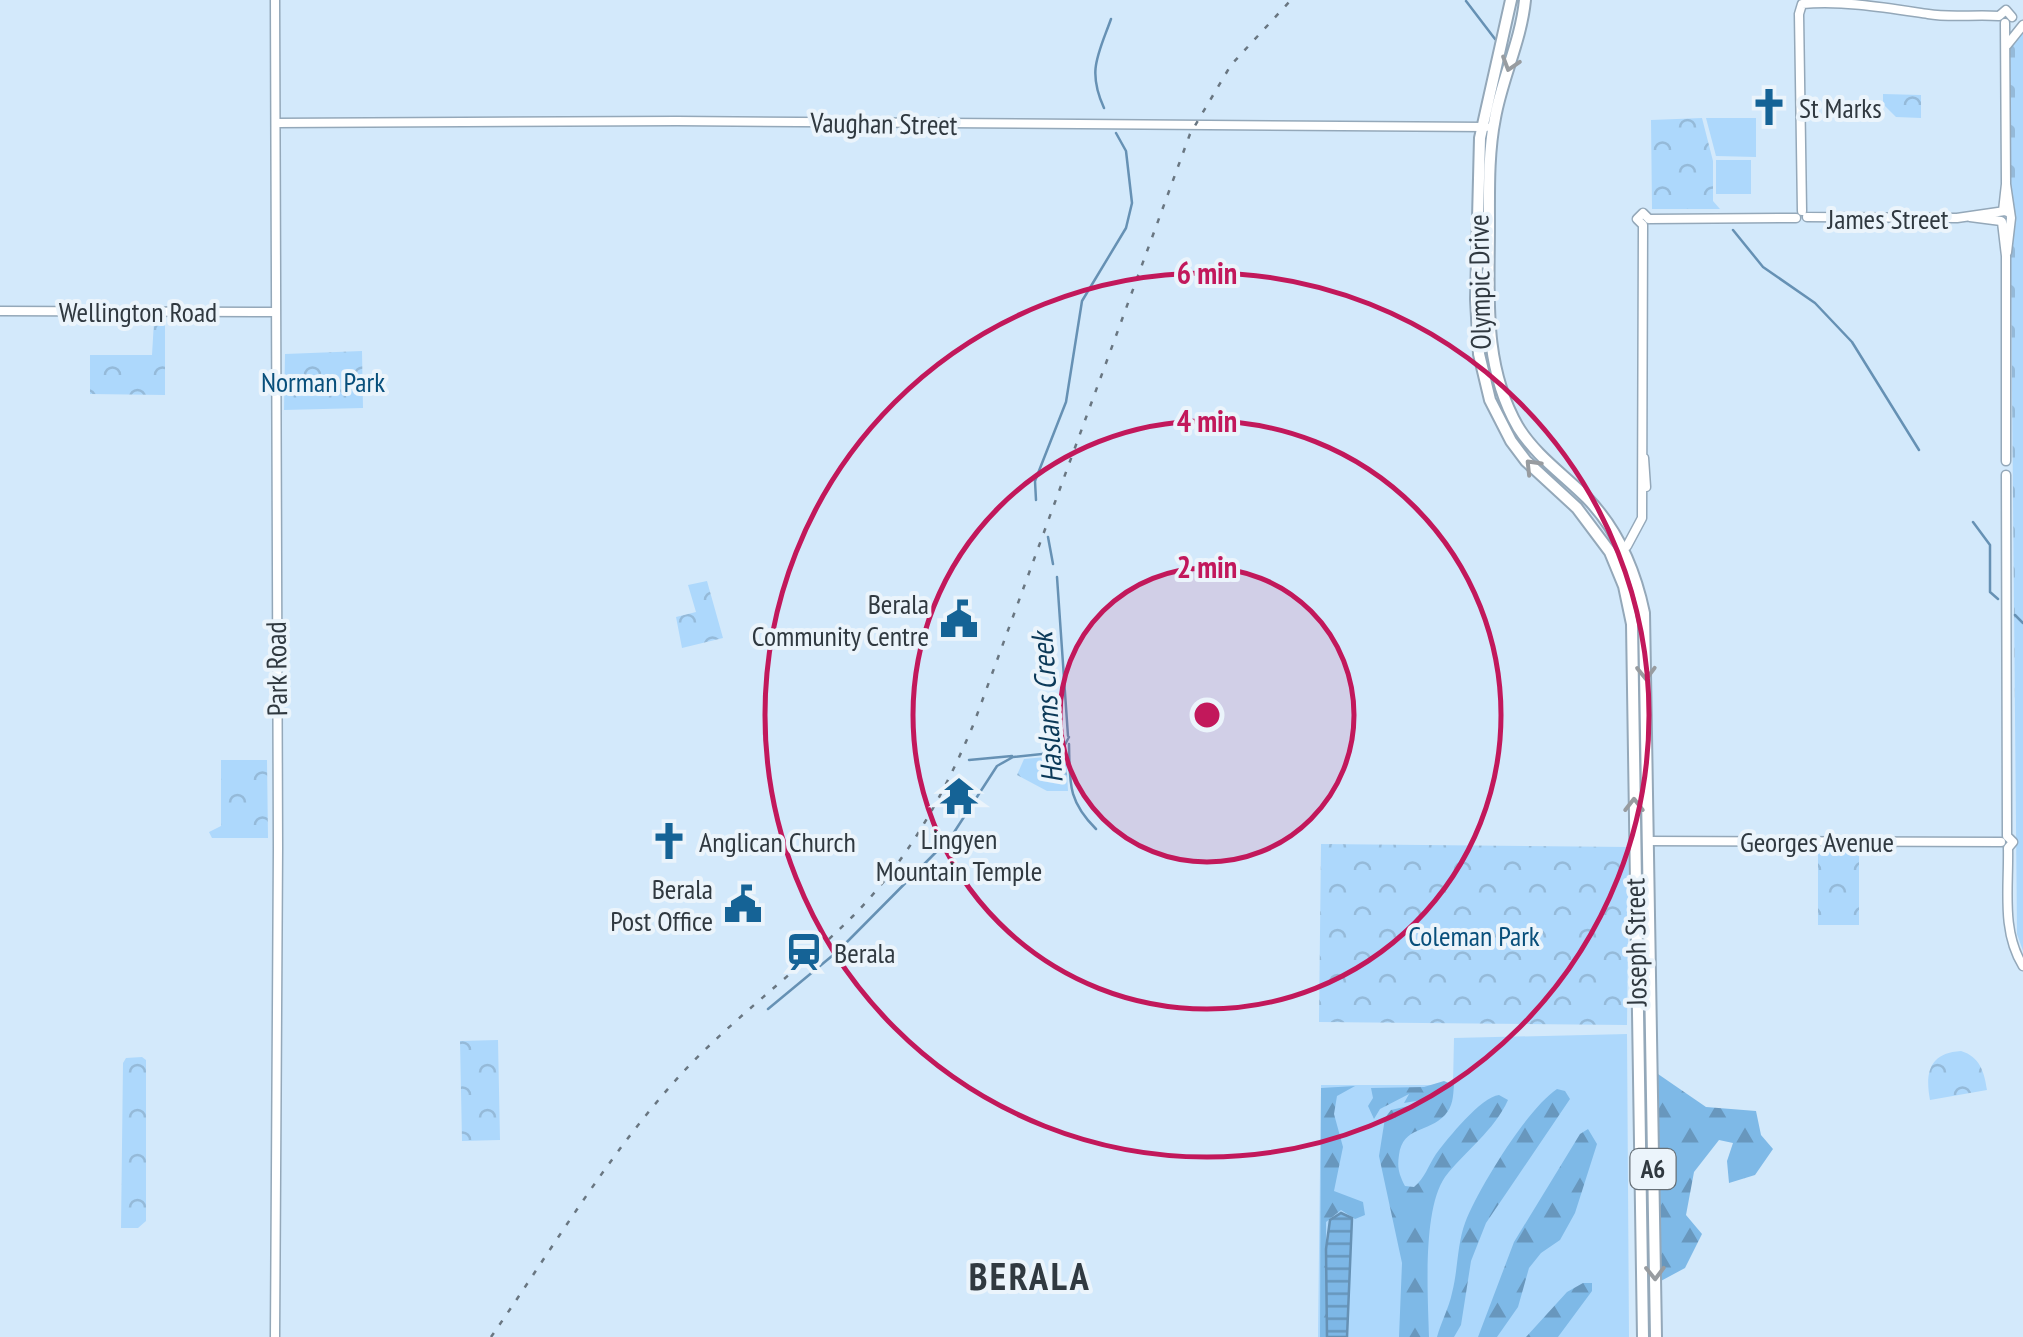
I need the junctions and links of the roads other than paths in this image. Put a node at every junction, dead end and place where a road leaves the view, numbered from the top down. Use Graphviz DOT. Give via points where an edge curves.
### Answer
graph roads {
  1 [pos="276,0"];
  2 [pos="1511,0"];
  3 [pos="1525,0"];
  4 [pos="1825,2"];
  5 [pos="1859,2"];
  6 [pos="2023,16"];
  7 [pos="1801,18"];
  8 [pos="2005,19"];
  9 [pos="2023,25"];
  10 [pos="2006,48"];
  11 [pos="276,122"];
  12 [pos="1487,127"];
  13 [pos="1801,215"];
  14 [pos="2005,217"];
  15 [pos="1646,222"];
  16 [pos="1476,275"];
  17 [pos="1489,275"];
  18 [pos="0,311"];
  19 [pos="275,312"];
  20 [pos="1626,548"];
  21 [pos="1622,580"];
  22 [pos="1634,842"];
  23 [pos="1647,842"];
  24 [pos="2005,842"];
  25 [pos="2023,966"];
  26 [pos="275,1337"];
  27 [pos="1643,1337"];
  28 [pos="1656,1337"];
  1 -- 11 [label="main road, Park Road"];
  2 -- 12 [label="highway, Olympic Drive / A6"];
  3 -- 12 [label="highway, Olympic Drive / A6, one-way"];
  4 -- 5 [label="main road"];
  4 -- 7 [label="main road"];
  4 -- 7 [label="main road" via="1800,5"];
  5 -- 8 [label="main road"];
  6 -- 8 [label="main road"];
  7 -- 13 [label="main road"];
  8 -- 10 [label="main road"];
  9 -- 10 [label="main road"];
  10 -- 14 [label="main road"];
  11 -- 12 [label="main road, Vaughan Street"];
  11 -- 19 [label="main road, Park Road"];
  12 -- 16 [label="highway, Olympic Drive / A6"];
  12 -- 17 [label="highway, Olympic Drive / A6"];
  13 -- 14 [label="main road, James Street"];
  13 -- 15 [label="main road, James Street"];
  14 -- 24 [label="main road" via="2006,461 2014,468 2006,475"];
  15 -- 20 [label="main road, Joseph Street" via="1644,526"];
  16 -- 17 [label="highway"];
  21 -- 16 [label="highway, Olympic Drive / A6, one-way" via="1594,528 1526,461 1496,414 1478,354"];
  17 -- 20 [label="highway, Olympic Drive / A6" via="1492,358 1510,411 1533,448 1591,502"];
  18 -- 19 [label="main road, Wellington Road"];
  19 -- 26 [label="main road, Park Road"];
  20 -- 21 [label="main road, Joseph Street" via="1620,555"];
  20 -- 23 [label="highway, Joseph Street / A6, one-way" via="1645,624"];
  22 -- 21 [label="highway, Joseph Street / A6, one-way" via="1632,624"];
  22 -- 23 [label="highway, Georges Avenue"];
  22 -- 27 [label="highway, Joseph Street / A6"];
  23 -- 24 [label="main road, Georges Avenue"];
  23 -- 28 [label="highway, Joseph Street / A6, one-way"];
  24 -- 25 [label="main road" via="2010,936"];
}
